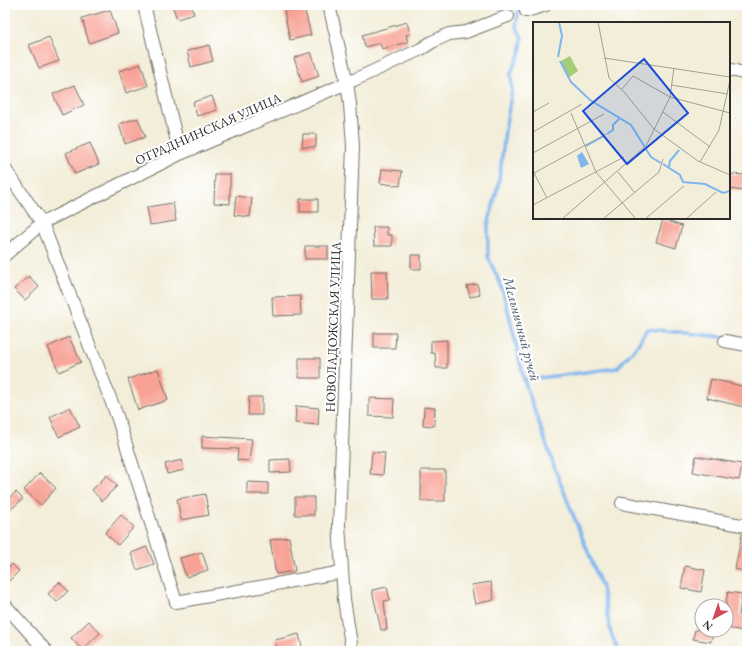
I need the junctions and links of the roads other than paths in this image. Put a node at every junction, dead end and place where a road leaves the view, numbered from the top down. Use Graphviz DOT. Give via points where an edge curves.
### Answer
graph roads {
  1 [pos="144,5"];
  2 [pos="329,5"];
  3 [pos="546,5"];
  4 [pos="526,11"];
  5 [pos="508,16"];
  6 [pos="732,70"];
  7 [pos="747,74"];
  8 [pos="347,82"];
  9 [pos="180,154"];
  10 [pos="5,169"];
  11 [pos="42,223"];
  12 [pos="5,256"];
  13 [pos="725,341"];
  14 [pos="747,345"];
  15 [pos="622,503"];
  16 [pos="747,526"];
  17 [pos="342,572"];
  18 [pos="5,605"];
  19 [pos="46,651"];
  20 [pos="352,651"];
  1 -- 9 [label="street"];
  2 -- 8 [label="street, НОВОЛАДОЖСКАЯ УЛИЦА"];
  3 -- 4 [label="street"];
  5 -- 8 [label="street, ОТРАДНИНСКАЯ УЛИЦА" via="466,32 449,34 421,50"];
  6 -- 7 [label="street"];
  8 -- 9 [label="street, ОТРАДНИНСКАЯ УЛИЦА"];
  8 -- 17 [label="street, НОВОЛАДОЖСКАЯ УЛИЦА" via="353,146 341,456"];
  9 -- 11 [label="street, ОТРАДНИНСКАЯ УЛИЦА"];
  10 -- 11 [label="street"];
  11 -- 12 [label="street, ОТРАДНИНСКАЯ УЛИЦА"];
  11 -- 17 [label="street" via="117,416 176,602"];
  13 -- 14 [label="street"];
  15 -- 16 [label="street"];
  17 -- 20 [label="street, НОВОЛАДОЖСКАЯ УЛИЦА"];
  18 -- 19 [label="street"];
}
